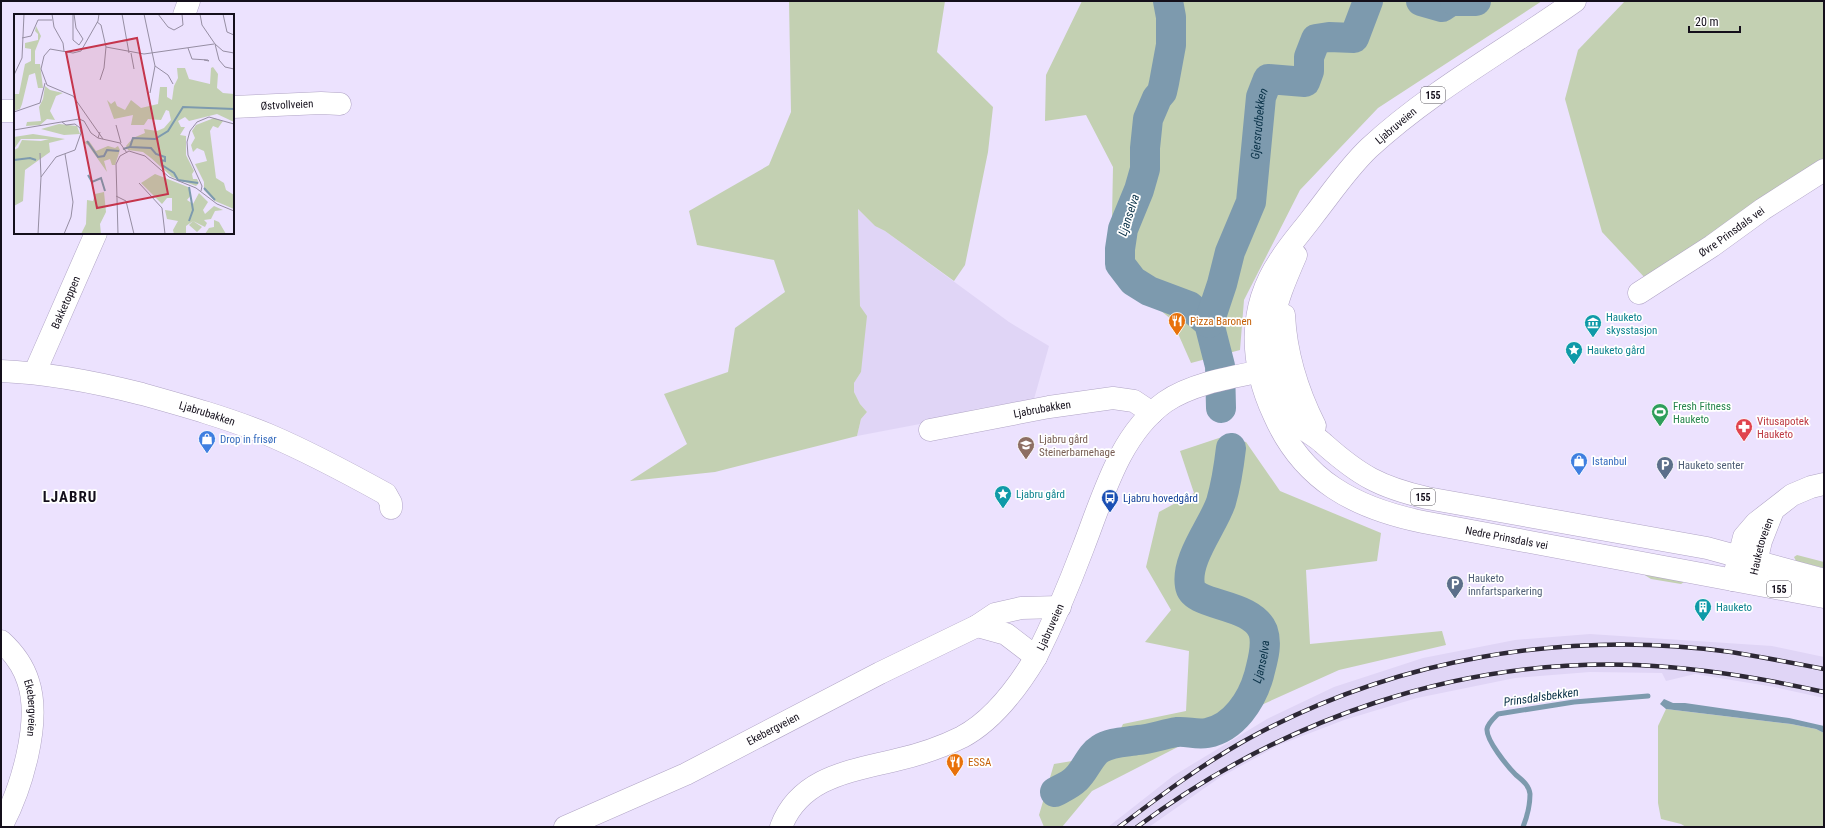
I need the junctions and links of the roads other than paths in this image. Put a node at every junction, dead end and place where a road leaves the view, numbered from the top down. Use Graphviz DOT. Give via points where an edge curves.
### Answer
graph roads {
  1 [pos="189,1"];
  2 [pos="1575,1"];
  3 [pos="184,14"];
  4 [pos="340,104"];
  5 [pos="234,107"];
  6 [pos="1,111"];
  7 [pos="14,111"];
  8 [pos="1824,170"];
  9 [pos="1314,216"];
  10 [pos="96,234"];
  11 [pos="1283,286"];
  12 [pos="1639,293"];
  13 [pos="1267,370"];
  14 [pos="1,371"];
  15 [pos="35,372"];
  16 [pos="1152,413"];
  17 [pos="930,430"];
  18 [pos="1323,443"];
  19 [pos="1824,484"];
  20 [pos="391,508"];
  21 [pos="1747,558"];
  22 [pos="1824,580"];
  23 [pos="1742,582"];
  24 [pos="1824,597"];
  25 [pos="1060,607"];
  26 [pos="977,626"];
  27 [pos="1,641"];
  28 [pos="1036,657"];
  29 [pos="1,827"];
  30 [pos="565,827"];
  31 [pos="781,827"];
  1 -- 3 [label="main road"];
  2 -- 9 [label="main road, Ljabruveien / 155" via="1448,84 1396,124 1350,168"];
  4 -- 5 [label="main road, Østvollveien"];
  6 -- 7 [label="main road"];
  8 -- 12 [label="main road, Øvre Prinsdals vei"];
  9 -- 11 [label="main road, Ljabruveien / 155"];
  9 -- 13 [label="main road, Ljabruveien / 155" via="1278,261 1265,290 1255,332 1255,344"];
  10 -- 15 [label="main road, Bakketoppen"];
  11 -- 13 [label="main road, Ljabruveien / 155" via="1274,310"];
  11 -- 18 [label="main road, Ljabruveien / 155" via="1285,331 1290,361 1302,400"];
  13 -- 16 [label="main road, Ljabruveien" via="1206,384 1180,393"];
  13 -- 18 [label="main road, 155" via="1296,423"];
  13 -- 23 [label="main road, Nedre Prinsdals vei / 155" via="1265,394 1280,429 1294,449 1322,479 1353,500 1375,510 1407,519"];
  14 -- 15 [label="main road, Ljabrubakken"];
  15 -- 20 [label="main road, Ljabrubakken" via="89,381 188,406 268,435 386,494"];
  16 -- 17 [label="main road, Ljabrubakken" via="1134,401 1113,398 1049,407"];
  16 -- 25 [label="main road, Ljabruveien" via="1134,434 1119,460"];
  18 -- 21 [label="main road, 155" via="1346,464 1366,477 1401,491 1597,530 1707,548"];
  19 -- 21 [label="main road, Hauketoveien" via="1792,495 1773,510 1761,541"];
  21 -- 22 [label="main road, 155"];
  21 -- 23 [label="main road, Hauketoveien"];
  23 -- 24 [label="main road, Nedre Prinsdals vei / 155"];
  25 -- 26 [label="main road, Ekebergveien" via="1004,611"];
  25 -- 28 [label="main road, Ljabruveien"];
  26 -- 28 [label="main road" via="1006,634"];
  26 -- 30 [label="main road, Ekebergveien" via="681,777"];
  27 -- 29 [label="main road, Ekebergveien" via="16,657 25,674 31,692 32,711 31,735 22,771"];
  28 -- 31 [label="main road, Ljabruveien" via="1004,701 971,731 920,753 841,773 818,783 797,800"];
}
